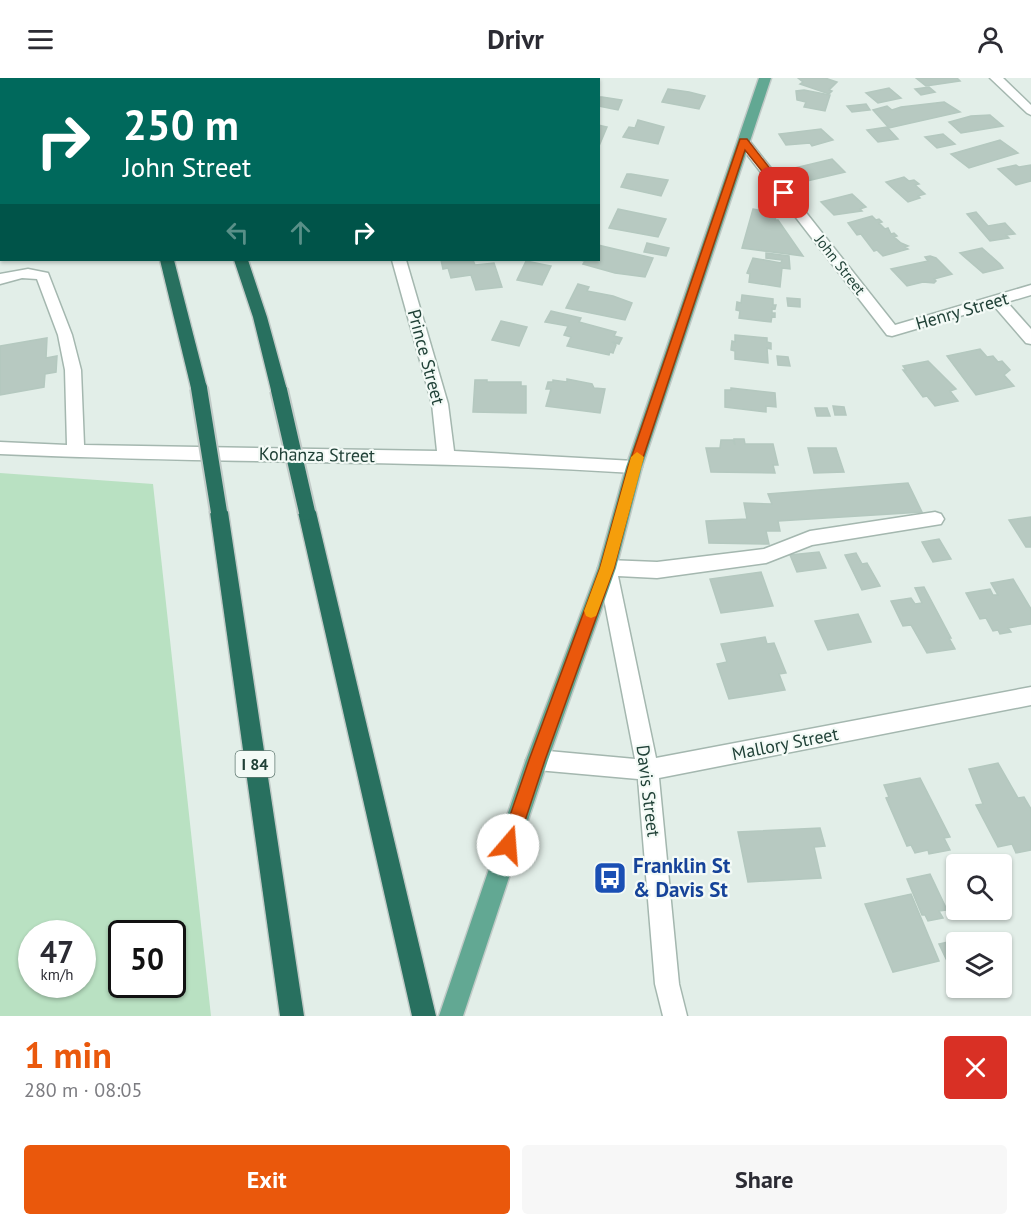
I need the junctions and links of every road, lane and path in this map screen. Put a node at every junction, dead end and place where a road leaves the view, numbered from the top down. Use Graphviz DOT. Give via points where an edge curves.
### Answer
graph roads {
  1 [pos="765,78"];
  2 [pos="996,78"];
  3 [pos="1031,111"];
  4 [pos="744,141"];
  5 [pos="167,261"];
  6 [pos="241,261"];
  7 [pos="399,261"];
  8 [pos="0,279"];
  9 [pos="1031,290"];
  10 [pos="998,301"];
  11 [pos="892,331"];
  12 [pos="1031,339"];
  13 [pos="0,448"];
  14 [pos="76,452"];
  15 [pos="446,457"];
  16 [pos="634,467"];
  17 [pos="935,519"];
  18 [pos="607,568"];
  19 [pos="1031,696"];
  20 [pos="537,760"];
  21 [pos="648,770"];
  22 [pos="292,1016"];
  23 [pos="424,1016"];
  24 [pos="451,1016"];
  25 [pos="675,1016"];
  1 -- 4 [label="main road"];
  2 -- 3 [label="street"];
  4 -- 11 [label="street, John Street"];
  4 -- 16 [label="main road"];
  5 -- 22 [label="highway, I 84, bridge" via="199,388"];
  6 -- 23 [label="highway, bridge" via="279,390"];
  7 -- 15 [label="street, Prince Street" via="440,404"];
  8 -- 14 [label="street" via="30,273 43,276 65,335 73,370"];
  9 -- 10 [label="street, Henry Street"];
  10 -- 11 [label="street, Henry Street"];
  10 -- 12 [label="street"];
  13 -- 14 [label="street, Kohanza Street"];
  14 -- 15 [label="street, Kohanza Street"];
  15 -- 16 [label="street, Kohanza Street"];
  16 -- 18 [label="main road"];
  17 -- 18 [label="street" via="810,538 766,556 740,560 657,570"];
  18 -- 20 [label="main road"];
  18 -- 21 [label="street, Davis Street"];
  19 -- 21 [label="street, Mallory Street"];
  20 -- 21 [label="street, Mallory Street"];
  20 -- 24 [label="main road"];
  21 -- 25 [label="street, Davis Street" via="667,984"];
}
